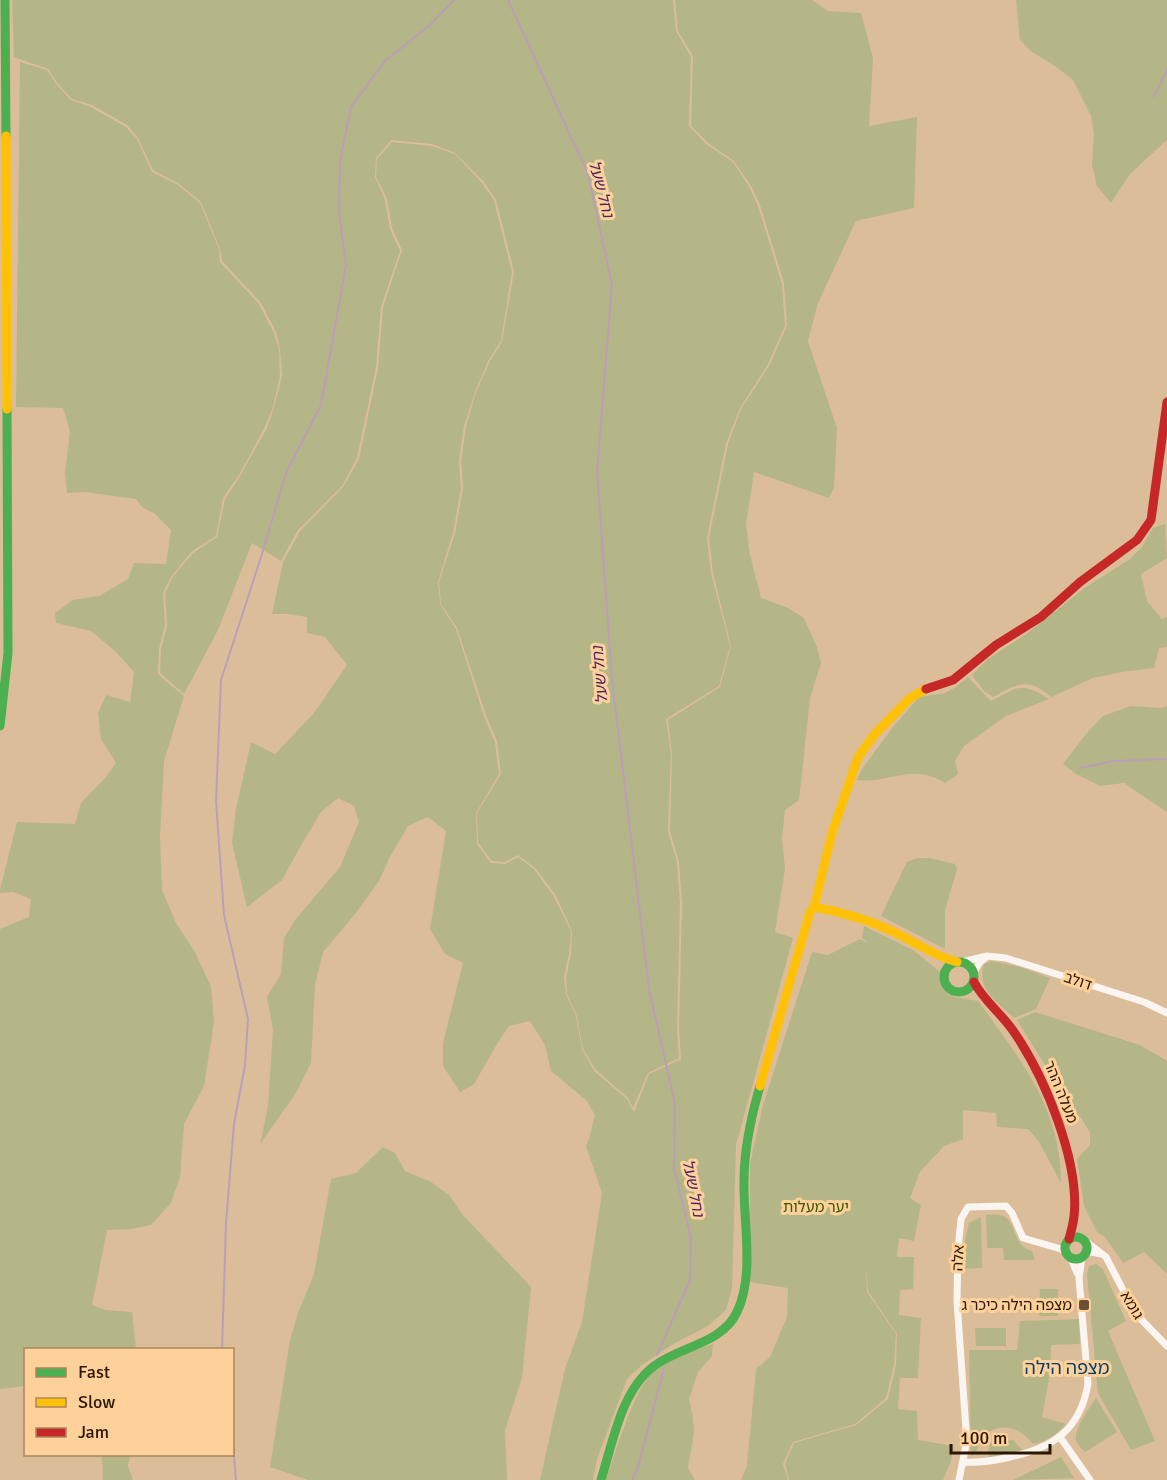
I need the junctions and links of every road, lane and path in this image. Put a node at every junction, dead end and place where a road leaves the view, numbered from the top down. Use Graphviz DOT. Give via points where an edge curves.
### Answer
graph roads {
  1 [pos="5,0"];
  2 [pos="1167,402"];
  3 [pos="0,726"];
  4 [pos="814,907"];
  5 [pos="934,954"];
  6 [pos="987,956"];
  7 [pos="960,962"];
  8 [pos="944,977"];
  9 [pos="974,977"];
  10 [pos="963,992"];
  11 [pos="986,999"];
  12 [pos="1167,1013"];
  13 [pos="1074,1212"];
  14 [pos="1083,1239"];
  15 [pos="1068,1241"];
  16 [pos="1045,1244"];
  17 [pos="1068,1255"];
  18 [pos="1083,1256"];
  19 [pos="1106,1257"];
  20 [pos="1078,1278"];
  21 [pos="1167,1346"];
  22 [pos="1060,1437"];
  23 [pos="963,1462"];
  24 [pos="601,1480"];
  25 [pos="959,1480"];
  26 [pos="1090,1480"];
  1 -- 3 [label="main road" via="8,653"];
  2 -- 4 [label="main road" via="1152,520 1137,540 1041,617 996,645 953,680 920,691 874,735 858,757 832,833"];
  4 -- 5 [label="main road" via="875,924"];
  4 -- 24 [label="main road" via="747,1140 743,1298 736,1315 721,1332 672,1355 644,1375 619,1423"];
  5 -- 7 [label="main road"];
  5 -- 8 [label="main road"];
  6 -- 7 [label="street, דולב"];
  6 -- 9 [label="street"];
  6 -- 12 [label="street, דולב" via="1006,958"];
  7 -- 8 [label="main road" via="948,966"];
  7 -- 9 [label="main road" via="971,968"];
  8 -- 10 [label="main road" via="952,991"];
  9 -- 10 [label="main road" via="971,987"];
  9 -- 11 [label="main road, מעלה ההר"];
  10 -- 11 [label="main road"];
  11 -- 13 [label="main road, מעלה ההר" via="1016,1035 1047,1091 1066,1149"];
  13 -- 14 [label="main road, מעלה ההר"];
  13 -- 15 [label="main road, מעלה ההר"];
  14 -- 15 [label="main road"];
  14 -- 18 [label="main road" via="1087,1247"];
  14 -- 19 [label="street"];
  15 -- 16 [label="street"];
  15 -- 17 [label="main road"];
  16 -- 17 [label="street, אלה"];
  16 -- 23 [label="street, אלה" via="1023,1238 1006,1206 968,1207 961,1219 957,1300 966,1430"];
  17 -- 18 [label="main road"];
  17 -- 20 [label="street"];
  18 -- 19 [label="street" via="1098,1252"];
  18 -- 20 [label="street"];
  19 -- 21 [label="street, גומא" via="1135,1313"];
  20 -- 22 [label="street" via="1088,1384 1080,1411"];
  22 -- 23 [label="street" via="1025,1454"];
  22 -- 26 [label="street"];
  23 -- 25 [label="street, אלה"];
}
